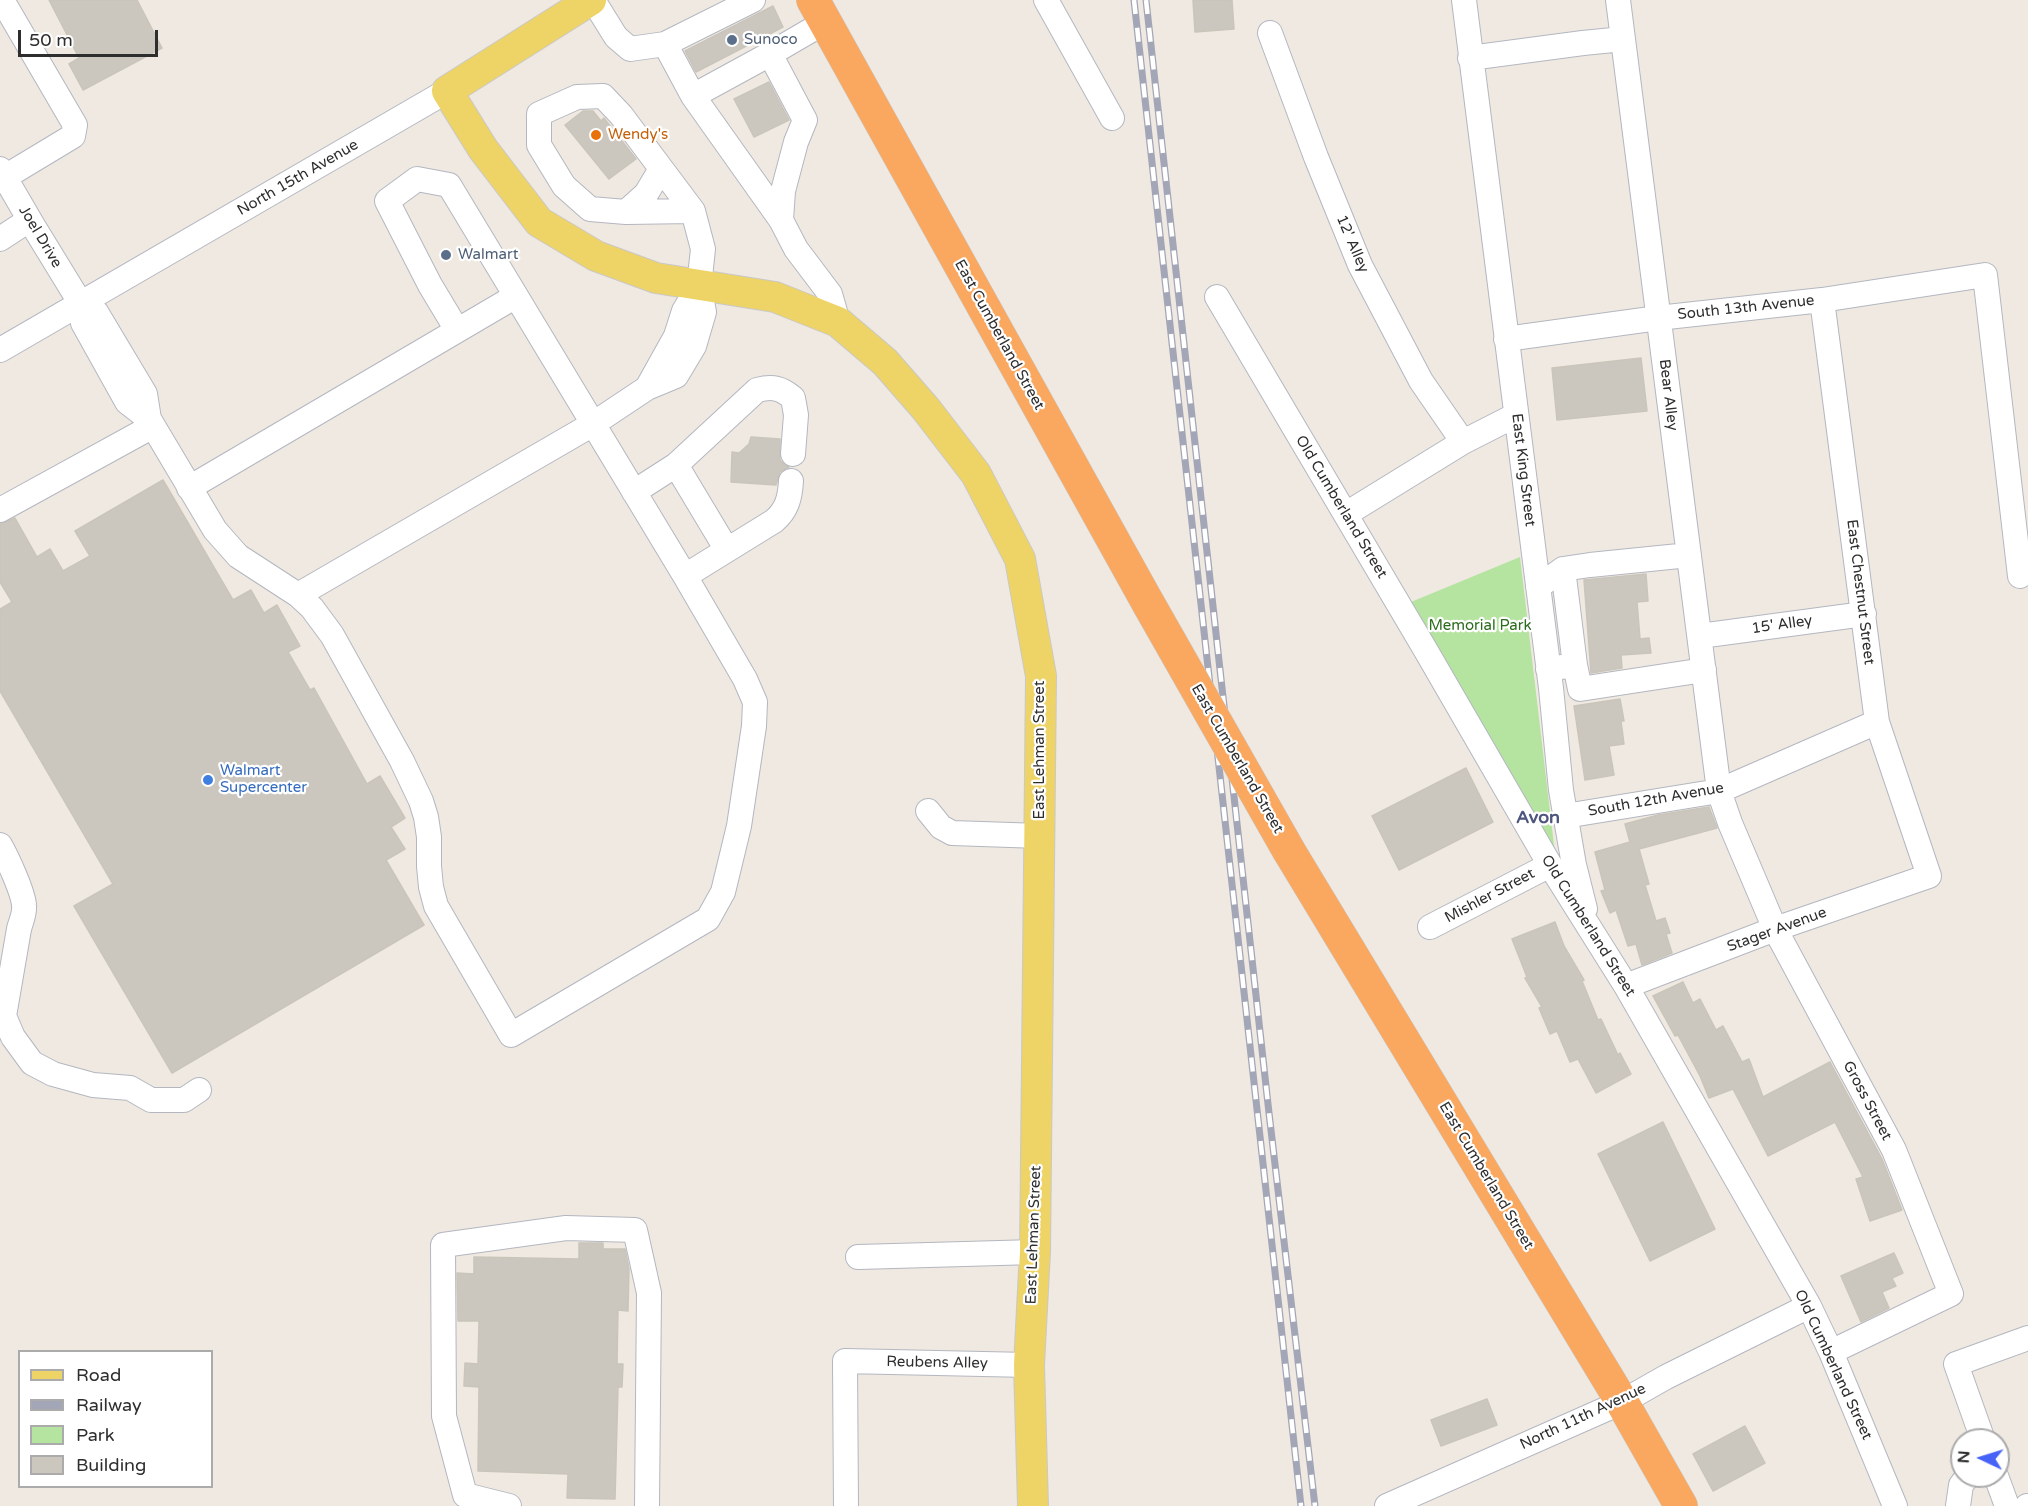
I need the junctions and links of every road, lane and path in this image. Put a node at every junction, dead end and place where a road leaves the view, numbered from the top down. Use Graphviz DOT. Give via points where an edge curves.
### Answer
graph roads {
  1 [pos="2,0"];
  2 [pos="592,0"];
  3 [pos="753,0"];
  4 [pos="1046,0"];
  5 [pos="1464,0"];
  6 [pos="1618,0"];
  7 [pos="819,11"];
  8 [pos="1270,33"];
  9 [pos="1623,39"];
  10 [pos="665,44"];
  11 [pos="770,54"];
  12 [pos="1470,58"];
  13 [pos="447,92"];
  14 [pos="693,96"];
  15 [pos="1112,118"];
  16 [pos="661,169"];
  17 [pos="3,173"];
  18 [pos="693,211"];
  19 [pos="626,212"];
  20 [pos="29,220"];
  21 [pos="781,220"];
  22 [pos="0,239"];
  23 [pos="699,286"];
  24 [pos="516,296"];
  25 [pos="1218,297"];
  26 [pos="1822,300"];
  27 [pos="81,304"];
  28 [pos="1658,318"];
  29 [pos="838,322"];
  30 [pos="457,330"];
  31 [pos="1506,339"];
  32 [pos="0,350"];
  33 [pos="1516,415"];
  34 [pos="151,422"];
  35 [pos="593,424"];
  36 [pos="1464,442"];
  37 [pos="793,454"];
  38 [pos="676,465"];
  39 [pos="791,481"];
  40 [pos="189,488"];
  41 [pos="634,492"];
  42 [pos="0,510"];
  43 [pos="1346,514"];
  44 [pos="727,550"];
  45 [pos="1689,555"];
  46 [pos="1563,569"];
  47 [pos="685,576"];
  48 [pos="2020,576"];
  49 [pos="1538,587"];
  50 [pos="297,595"];
  51 [pos="1864,614"];
  52 [pos="1700,636"];
  53 [pos="1575,665"];
  54 [pos="1548,669"];
  55 [pos="1704,670"];
  56 [pos="1877,722"];
  57 [pos="1719,791"];
  58 [pos="928,811"];
  59 [pos="1565,816"];
  60 [pos="1040,836"];
  61 [pos="0,845"];
  62 [pos="1550,865"];
  63 [pos="1929,876"];
  64 [pos="1430,927"];
  65 [pos="1775,929"];
  66 [pos="1595,937"];
  67 [pos="1626,986"];
  68 [pos="199,1090"];
  69 [pos="1035,1252"];
  70 [pos="858,1257"];
  71 [pos="1809,1306"];
  72 [pos="2028,1338"];
  73 [pos="1831,1352"];
  74 [pos="1029,1365"];
  75 [pos="1622,1402"];
  76 [pos="1979,1428"];
  77 [pos="1961,1488"];
  78 [pos="2000,1488"];
  79 [pos="509,1506"];
  80 [pos="647,1506"];
  81 [pos="846,1506"];
  82 [pos="1033,1506"];
  83 [pos="1387,1506"];
  84 [pos="1681,1506"];
  85 [pos="1895,1506"];
  86 [pos="1958,1506"];
  87 [pos="2007,1506"];
  1 -- 17 [label="street" via="75,125 73,136"];
  2 -- 10 [label="street" via="616,37 630,48"];
  2 -- 13 [label="main road, North 15th Avenue"];
  3 -- 10 [label="street"];
  4 -- 15 [label="street"];
  5 -- 12 [label="street, East King Street"];
  6 -- 9 [label="street, Bear Alley"];
  7 -- 11 [label="street"];
  7 -- 75 [label="highway, East Cumberland Street, bridge" via="1289,851"];
  8 -- 36 [label="street, 12' Alley" via="1360,265 1421,381"];
  9 -- 12 [label="street"];
  9 -- 28 [label="street, Bear Alley"];
  10 -- 14 [label="street"];
  11 -- 14 [label="street"];
  11 -- 21 [label="street" via="805,120 783,191"];
  12 -- 31 [label="street, East King Street"];
  13 -- 23 [label="main road, East Lehman Street" via="483,149 538,222 596,256 656,278"];
  13 -- 27 [label="street, North 15th Avenue"];
  14 -- 21 [label="street"];
  16 -- 18 [label="street"];
  16 -- 19 [label="street" via="646,194"];
  16 -- 19 [label="street" via="603,96 577,97 539,114 539,145 564,186 590,209"];
  17 -- 20 [label="street, Joel Drive"];
  18 -- 19 [label="street"];
  18 -- 23 [label="street" via="704,249"];
  20 -- 22 [label="street"];
  20 -- 27 [label="street, Joel Drive"];
  21 -- 29 [label="street" via="796,249 830,294"];
  23 -- 29 [label="main road, East Lehman Street" via="776,297"];
  23 -- 35 [label="street" via="704,312 694,346 676,376 647,388"];
  24 -- 30 [label="street"];
  24 -- 30 [label="street" via="449,185 417,179 387,201"];
  24 -- 35 [label="street"];
  25 -- 43 [label="street, Old Cumberland Street"];
  26 -- 28 [label="street, South 13th Avenue"];
  26 -- 48 [label="street, South 13th Avenue" via="1985,275"];
  26 -- 51 [label="street, East Chestnut Street"];
  27 -- 32 [label="street, North 15th Avenue"];
  27 -- 34 [label="street, Joel Drive" via="83,323 127,402"];
  28 -- 31 [label="street, South 13th Avenue"];
  28 -- 45 [label="street, Bear Alley"];
  29 -- 60 [label="main road, East Lehman Street" via="885,362 976,474 1020,559 1041,676"];
  30 -- 40 [label="street"];
  31 -- 33 [label="street, East King Street"];
  33 -- 36 [label="street"];
  33 -- 49 [label="street, East King Street"];
  34 -- 40 [label="street, Joel Drive"];
  34 -- 42 [label="street"];
  35 -- 41 [label="street"];
  35 -- 50 [label="street"];
  36 -- 43 [label="street"];
  37 -- 38 [label="street" via="793,398 770,386 758,390"];
  38 -- 41 [label="street"];
  38 -- 44 [label="street"];
  39 -- 44 [label="street" via="788,504 782,514"];
  40 -- 50 [label="street, Joel Drive" via="214,530 238,556"];
  41 -- 47 [label="street"];
  43 -- 62 [label="street, Old Cumberland Street"];
  44 -- 47 [label="street"];
  45 -- 46 [label="street"];
  45 -- 52 [label="street, Bear Alley"];
  46 -- 49 [label="street"];
  46 -- 53 [label="street"];
  47 -- 50 [label="street, Joel Drive" via="755,702 740,815 723,892 708,919 511,1035 436,906 426,817 402,761 332,635"];
  49 -- 54 [label="street, East King Street"];
  51 -- 52 [label="street, 15' Alley"];
  51 -- 56 [label="street, East Chestnut Street"];
  52 -- 55 [label="street, Bear Alley"];
  53 -- 54 [label="street"];
  53 -- 55 [label="street" via="1581,689"];
  54 -- 59 [label="street, East King Street"];
  55 -- 57 [label="street, Bear Alley"];
  56 -- 57 [label="street, South 12th Avenue"];
  56 -- 63 [label="street, East Chestnut Street"];
  57 -- 59 [label="street, South 12th Avenue"];
  57 -- 65 [label="street, Gross Street"];
  58 -- 60 [label="street" via="941,827 952,832"];
  59 -- 66 [label="street, East King Street" via="1583,903"];
  60 -- 69 [label="main road, East Lehman Street"];
  61 -- 68 [label="street" via="24,903 3,1016 32,1063 53,1074 93,1085 130,1088 151,1100 184,1100"];
  62 -- 64 [label="street, Mishler Street"];
  62 -- 66 [label="street, Old Cumberland Street"];
  63 -- 65 [label="street, Stager Avenue"];
  65 -- 67 [label="street, Stager Avenue"];
  65 -- 73 [label="street, Gross Street" via="1894,1150 1951,1294"];
  66 -- 67 [label="street, Old Cumberland Street"];
  67 -- 71 [label="street, Old Cumberland Street"];
  69 -- 70 [label="street"];
  69 -- 74 [label="main road, East Lehman Street"];
  71 -- 73 [label="street, Old Cumberland Street"];
  71 -- 75 [label="street, North 11th Avenue"];
  72 -- 76 [label="street" via="1956,1364"];
  73 -- 85 [label="street, Old Cumberland Street"];
  74 -- 81 [label="street, Reubens Alley" via="845,1361"];
  74 -- 82 [label="main road, East Lehman Street"];
  75 -- 83 [label="street, North 11th Avenue"];
  75 -- 84 [label="highway, East Cumberland Street"];
  77 -- 86 [label="street"];
  78 -- 87 [label="street"];
  79 -- 80 [label="street" via="465,1495 444,1416 443,1245 566,1228 634,1230 649,1293"];
}
